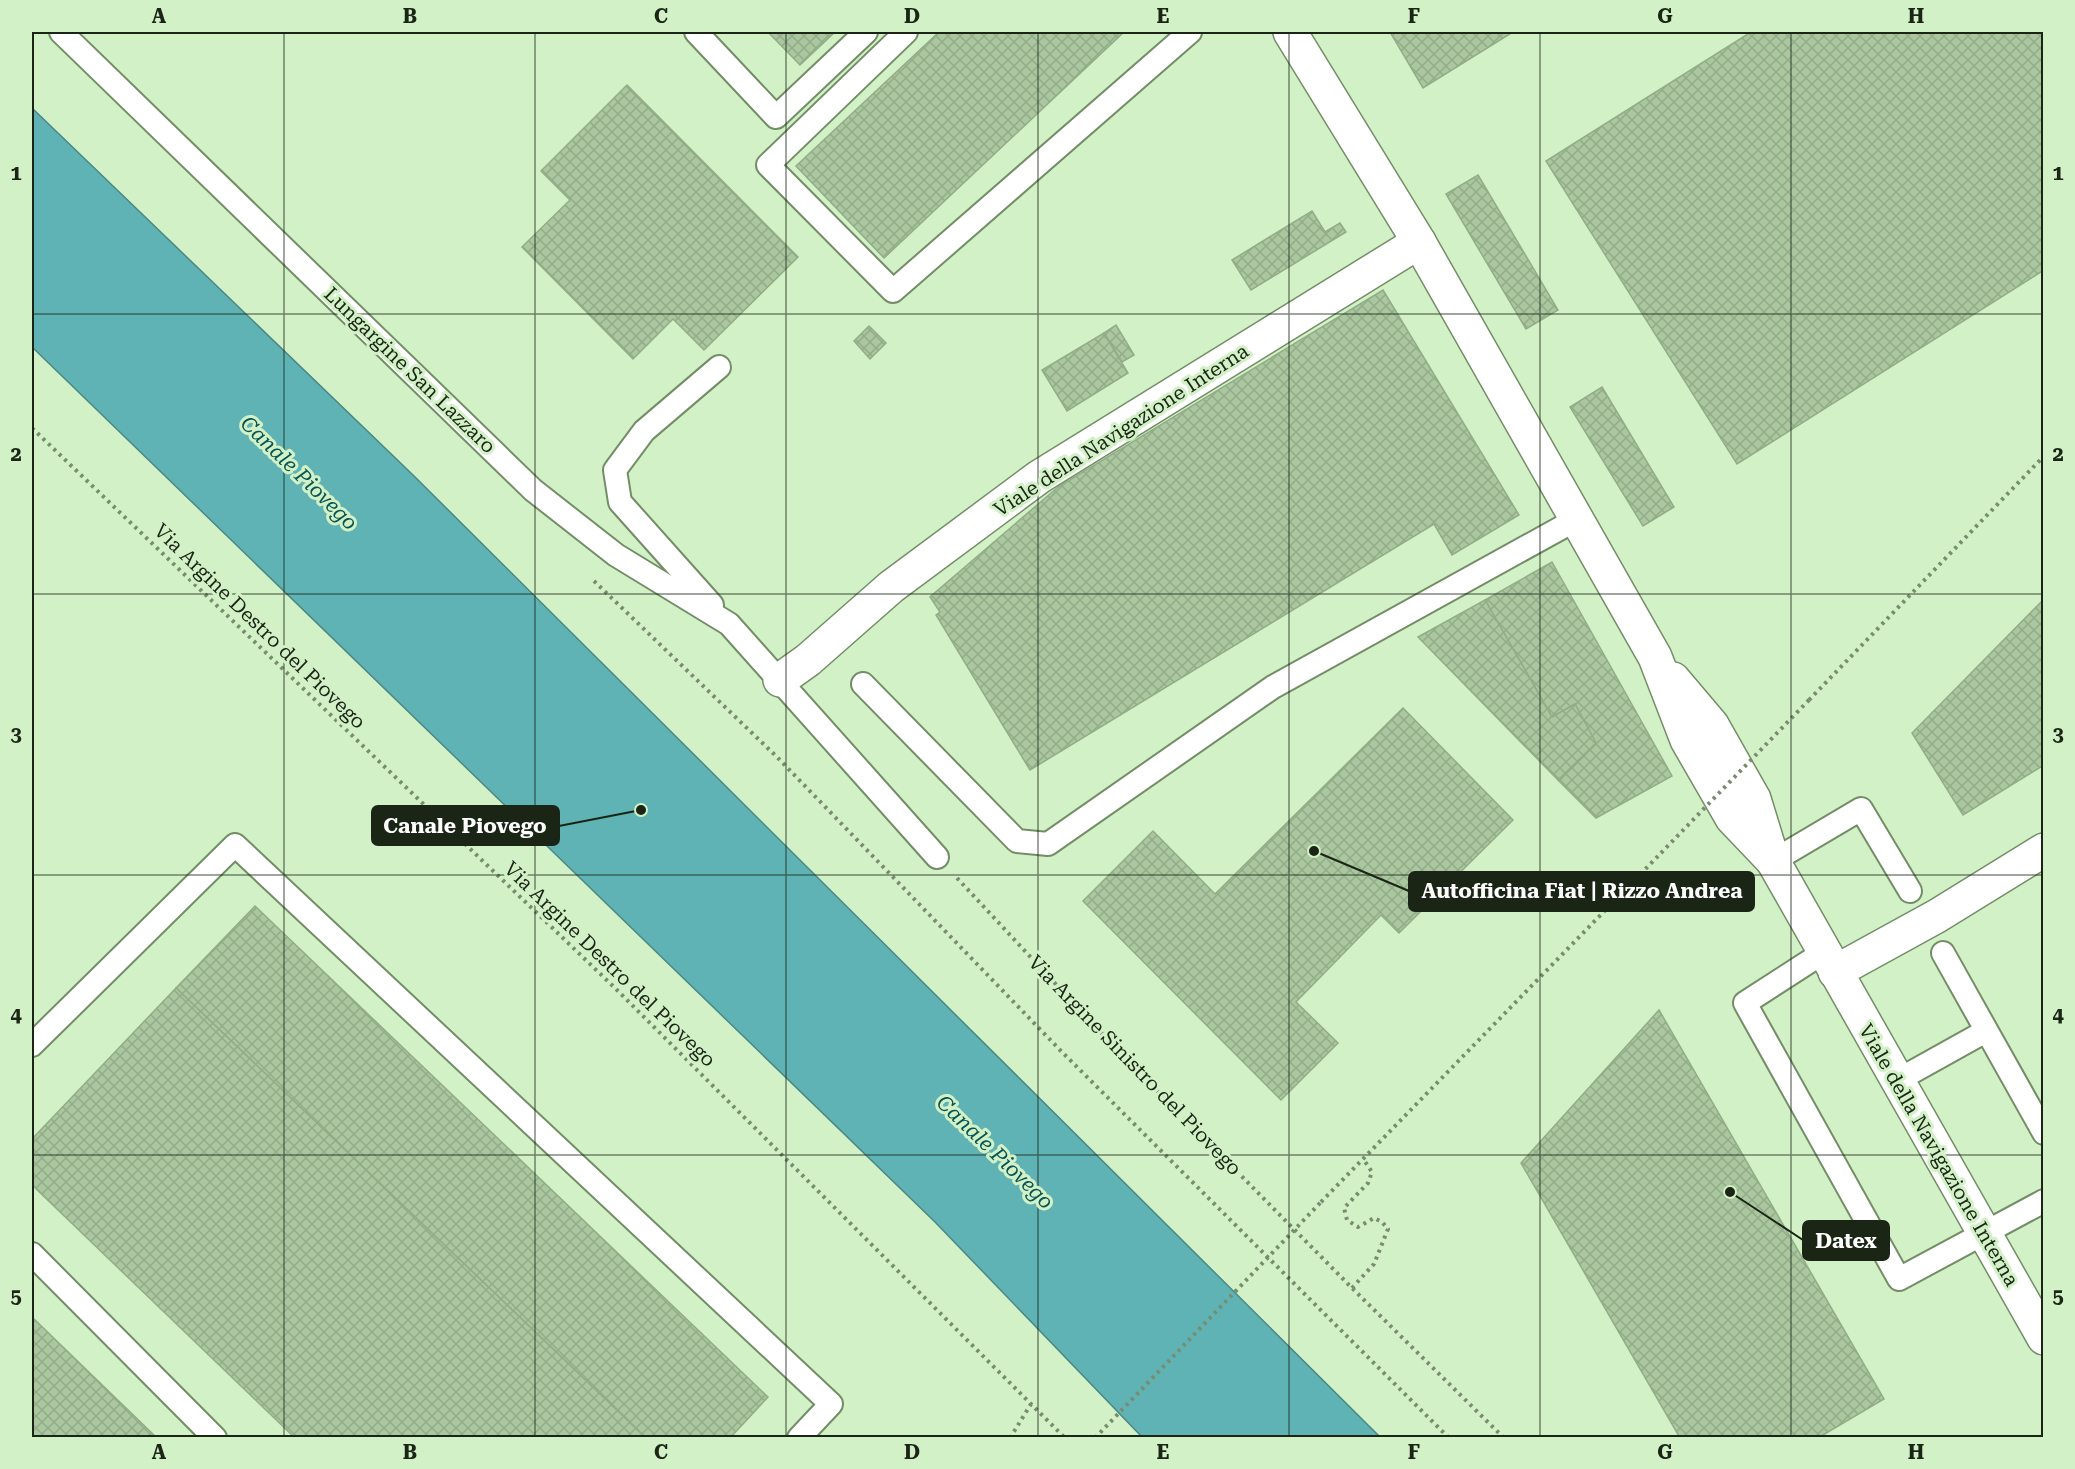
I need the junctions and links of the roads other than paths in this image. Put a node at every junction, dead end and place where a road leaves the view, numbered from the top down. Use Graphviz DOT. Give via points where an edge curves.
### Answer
graph roads {
  1 [pos="61,32"];
  2 [pos="696,32"];
  3 [pos="866,32"];
  4 [pos="906,32"];
  5 [pos="1290,32"];
  6 [pos="1181,35"];
  7 [pos="1419,242"];
  8 [pos="719,367"];
  9 [pos="1576,519"];
  10 [pos="729,624"];
  11 [pos="780,680"];
  12 [pos="863,684"];
  13 [pos="2043,850"];
  14 [pos="937,857"];
  15 [pos="1773,861"];
  16 [pos="1910,891"];
  17 [pos="1943,953"];
  18 [pos="1829,962"];
  19 [pos="1986,1031"];
  20 [pos="32,1045"];
  21 [pos="1898,1080"];
  22 [pos="2043,1133"];
  23 [pos="2043,1202"];
  24 [pos="1984,1234"];
  25 [pos="32,1254"];
  26 [pos="2043,1338"];
  27 [pos="215,1437"];
  28 [pos="799,1437"];
  1 -- 10 [label="lane, Lungargine San Lazzaro" via="533,490 616,555"];
  2 -- 3 [label="lane" via="776,117"];
  4 -- 6 [label="lane" via="768,165 893,291"];
  5 -- 7 [label="street, Viale della Navigazione Interna"];
  7 -- 9 [label="street, Viale della Navigazione Interna"];
  7 -- 11 [label="street, Viale della Navigazione Interna" via="1039,477 891,587"];
  8 -- 10 [label="lane" via="644,431 615,470 620,502"];
  9 -- 12 [label="lane" via="1273,687 1048,843 1017,841"];
  9 -- 15 [label="street, Viale della Navigazione Interna" via="1654,657 1712,725 1754,799"];
  10 -- 11 [label="lane, Lungargine San Lazzaro"];
  11 -- 14 [label="lane"];
  13 -- 18 [label="street" via="1937,916"];
  15 -- 16 [label="lane" via="1861,809"];
  15 -- 18 [label="street, Viale della Navigazione Interna"];
  17 -- 19 [label="lane"];
  18 -- 21 [label="street, Viale della Navigazione Interna"];
  18 -- 24 [label="lane" via="1745,1003 1899,1280"];
  19 -- 21 [label="lane"];
  19 -- 22 [label="lane"];
  20 -- 28 [label="lane" via="234,844 831,1404"];
  21 -- 24 [label="street, Viale della Navigazione Interna"];
  23 -- 24 [label="lane"];
  24 -- 26 [label="street, Viale della Navigazione Interna"];
  25 -- 27 [label="lane"];
}
